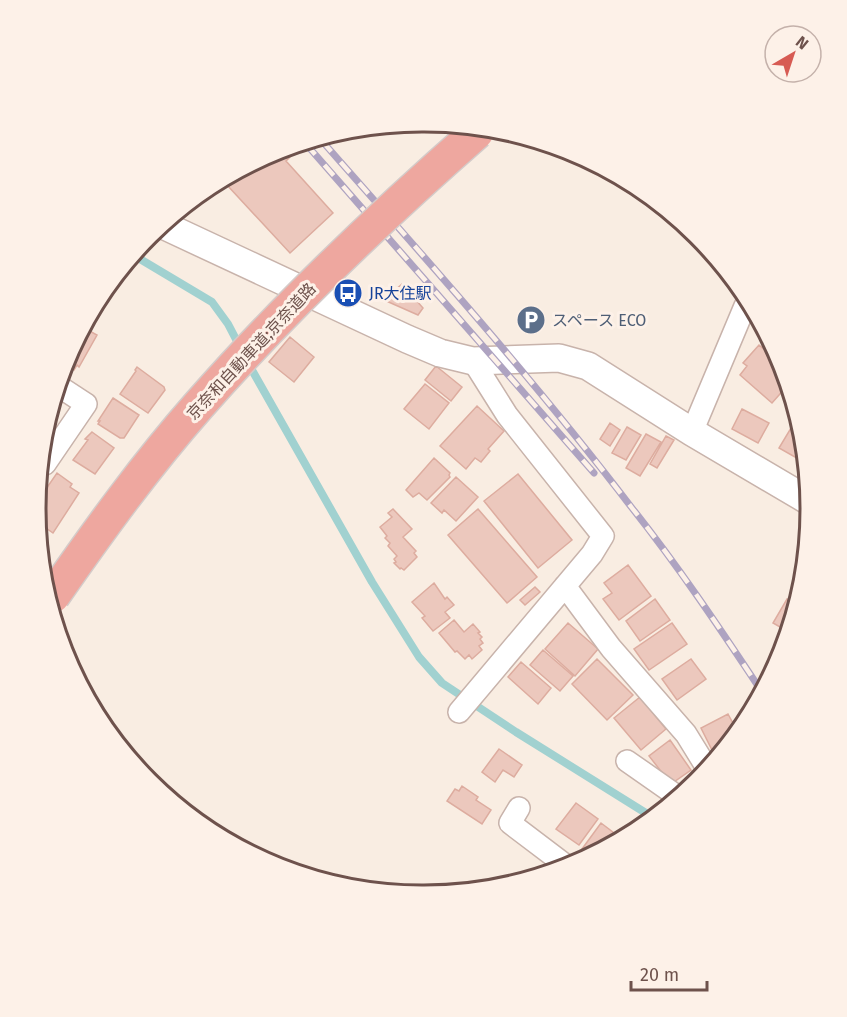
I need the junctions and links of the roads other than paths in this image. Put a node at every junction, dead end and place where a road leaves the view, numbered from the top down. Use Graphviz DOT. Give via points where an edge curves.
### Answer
graph roads {
  1 [pos="473,135"];
  2 [pos="171,229"];
  3 [pos="744,310"];
  4 [pos="473,361"];
  5 [pos="66,391"];
  6 [pos="693,432"];
  7 [pos="50,456"];
  8 [pos="800,496"];
  9 [pos="565,586"];
  10 [pos="56,592"];
  11 [pos="459,712"];
  12 [pos="627,761"];
  13 [pos="703,761"];
  14 [pos="672,792"];
  15 [pos="519,808"];
  16 [pos="559,860"];
  1 -- 10 [label="highway, 京奈和自動車道;京奈道路, bridge" via="398,201 258,339 142,474"];
  2 -- 4 [label="street" via="407,339"];
  3 -- 6 [label="street"];
  4 -- 6 [label="street" via="559,358 588,366"];
  4 -- 9 [label="street" via="507,415 603,536"];
  5 -- 7 [label="street" via="87,404"];
  6 -- 8 [label="street"];
  9 -- 11 [label="street"];
  9 -- 13 [label="street" via="611,648 686,734"];
  12 -- 14 [label="street"];
  15 -- 16 [label="street" via="510,823"];
}
